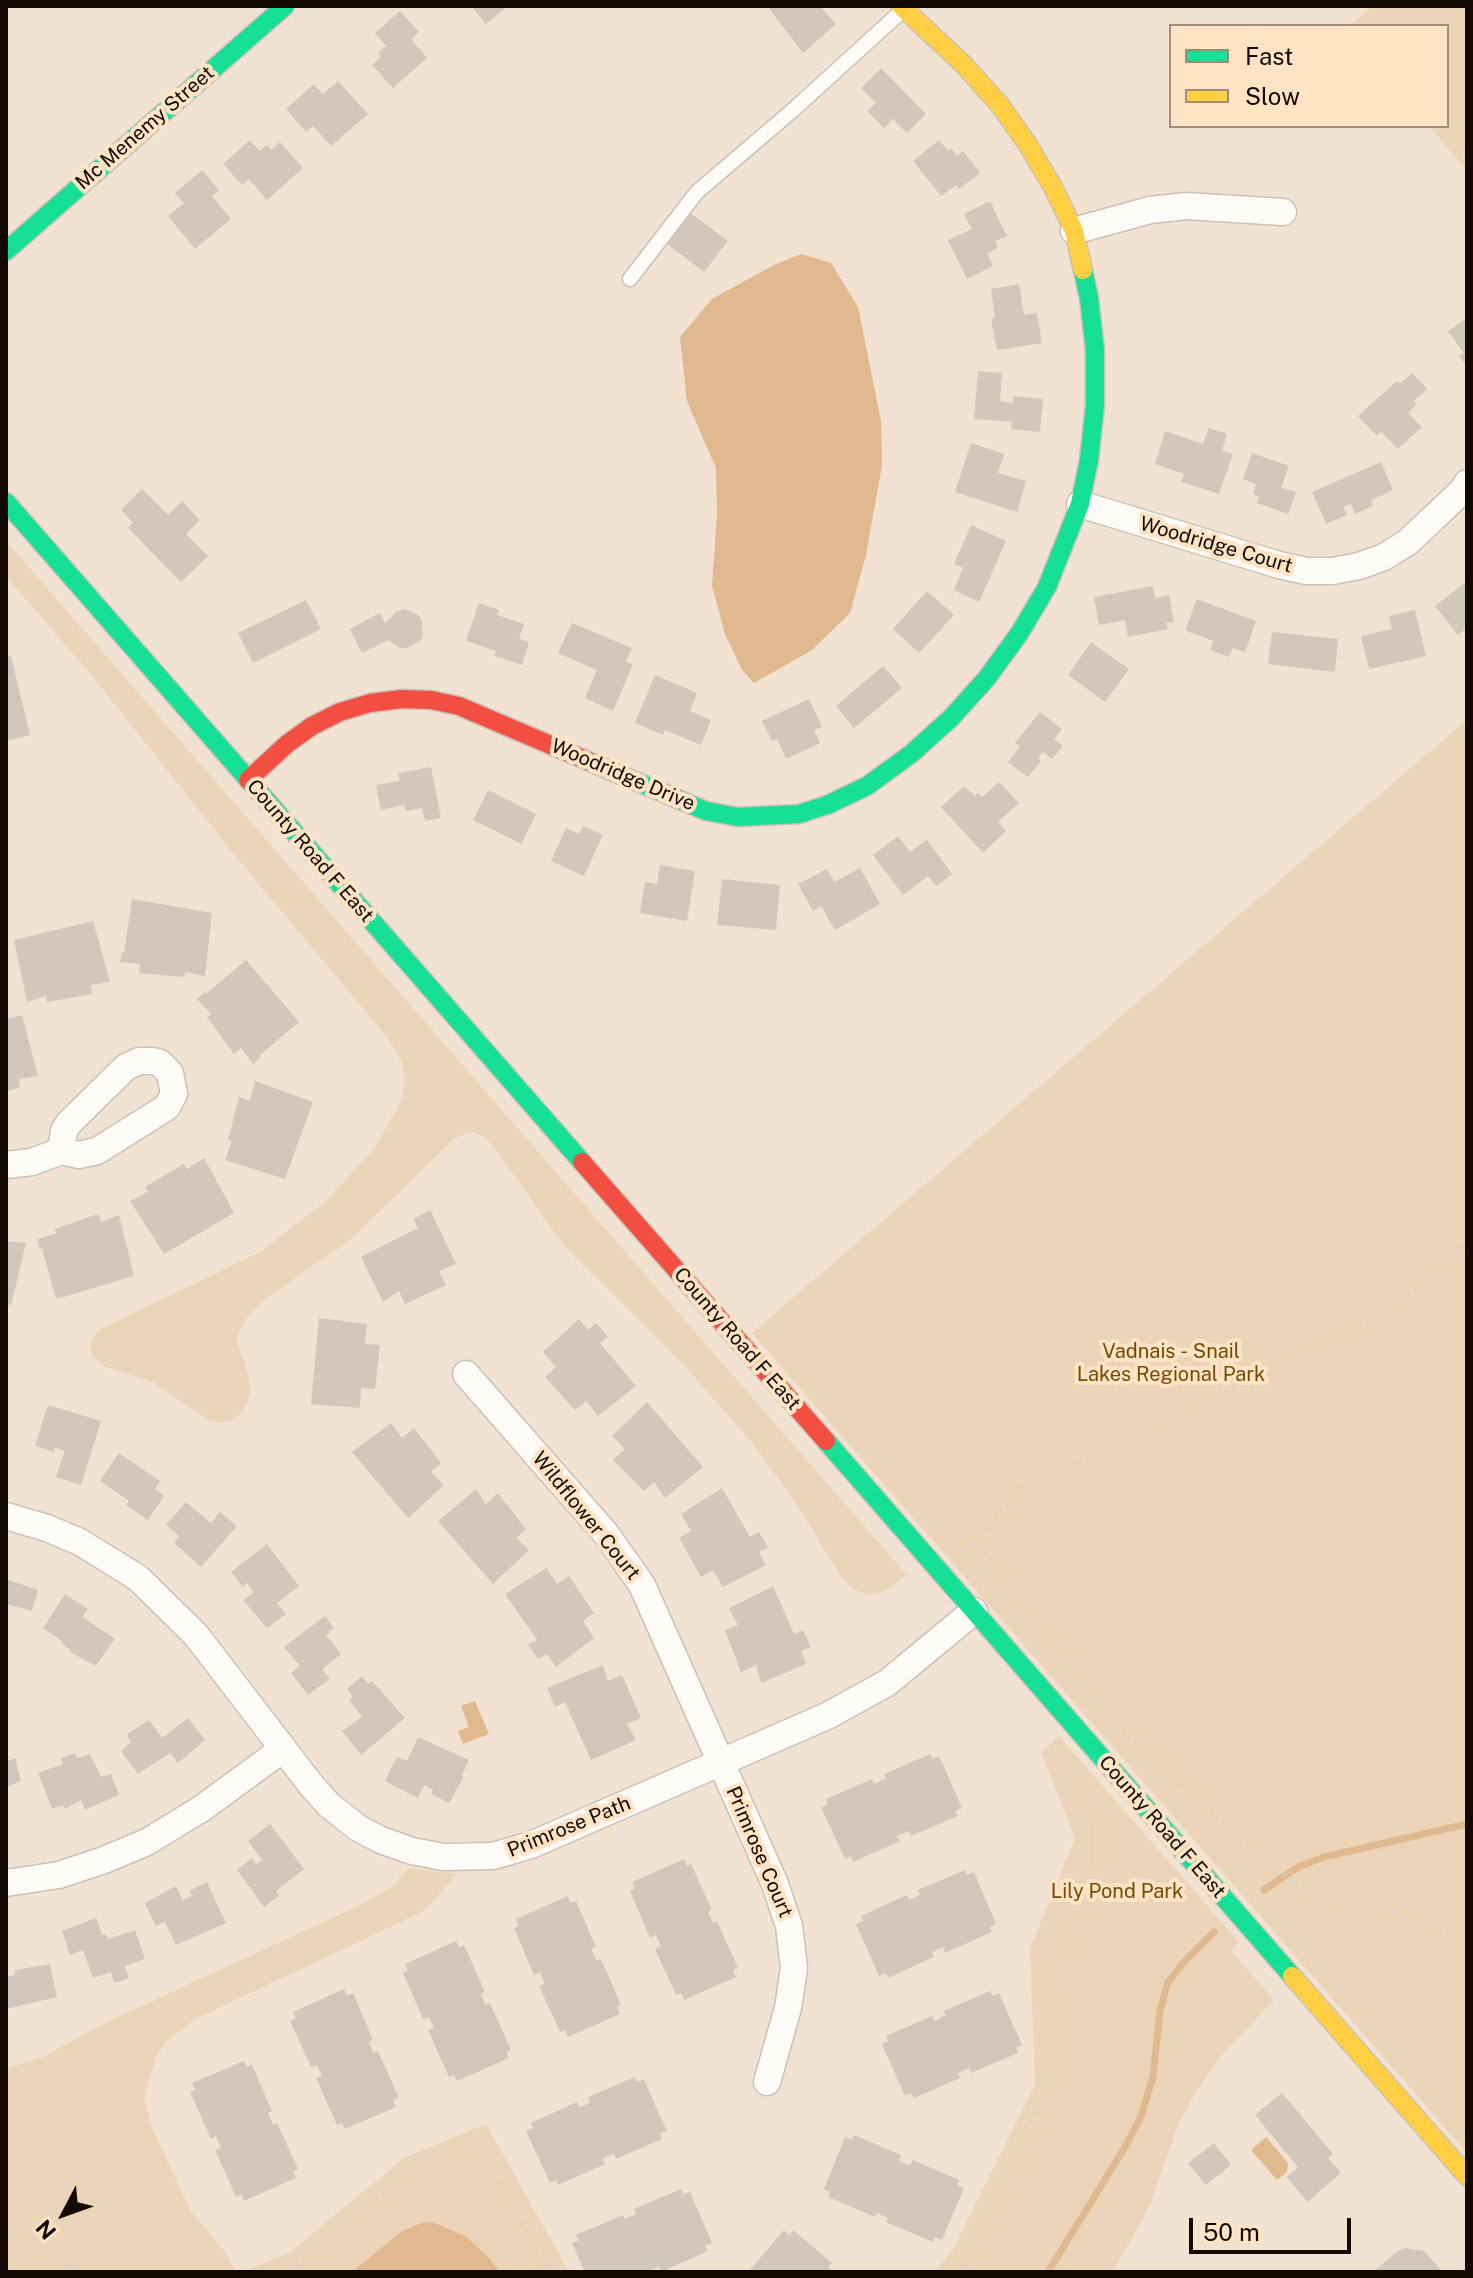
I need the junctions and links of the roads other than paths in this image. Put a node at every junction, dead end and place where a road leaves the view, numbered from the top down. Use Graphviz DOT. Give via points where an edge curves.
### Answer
graph roads {
  1 [pos="285,6"];
  2 [pos="904,7"];
  3 [pos="1283,212"];
  4 [pos="1074,231"];
  5 [pos="6,251"];
  6 [pos="630,279"];
  7 [pos="1467,483"];
  8 [pos="6,502"];
  9 [pos="1080,504"];
  10 [pos="248,780"];
  11 [pos="61,1151"];
  12 [pos="6,1165"];
  13 [pos="466,1374"];
  14 [pos="6,1516"];
  15 [pos="974,1611"];
  16 [pos="283,1749"];
  17 [pos="721,1763"];
  18 [pos="6,1883"];
  19 [pos="767,2082"];
  20 [pos="1467,2176"];
  1 -- 5 [label="street, Mc Menemy Street"];
  2 -- 4 [label="street, Woodridge Drive" via="1000,105"];
  2 -- 6 [label="lane" via="697,192"];
  3 -- 4 [label="street" via="1186,206"];
  4 -- 9 [label="street, Woodridge Drive" via="1095,351 1095,405"];
  7 -- 9 [label="street, Woodridge Court" via="1408,542 1372,562 1333,571 1279,565"];
  8 -- 10 [label="street, County Road F East"];
  9 -- 10 [label="street, Woodridge Drive" via="1047,587 987,678 911,754 867,786 827,805 771,817 706,811 485,715 431,700 370,703 340,712 287,744"];
  10 -- 15 [label="street, County Road F East"];
  11 -- 12 [label="street"];
  13 -- 17 [label="street, Wildflower Court" via="625,1558 651,1604"];
  14 -- 16 [label="street, Primrose Path" via="80,1542 145,1584 196,1635"];
  15 -- 17 [label="street, Primrose Path" via="868,1695"];
  15 -- 20 [label="street, County Road F East"];
  16 -- 17 [label="street, Primrose Path" via="320,1796 358,1828 412,1851 462,1858 522,1849"];
  16 -- 18 [label="street" via="147,1842 59,1875"];
  17 -- 19 [label="street, Primrose Court" via="783,1904 792,1943 792,1991"];
}
